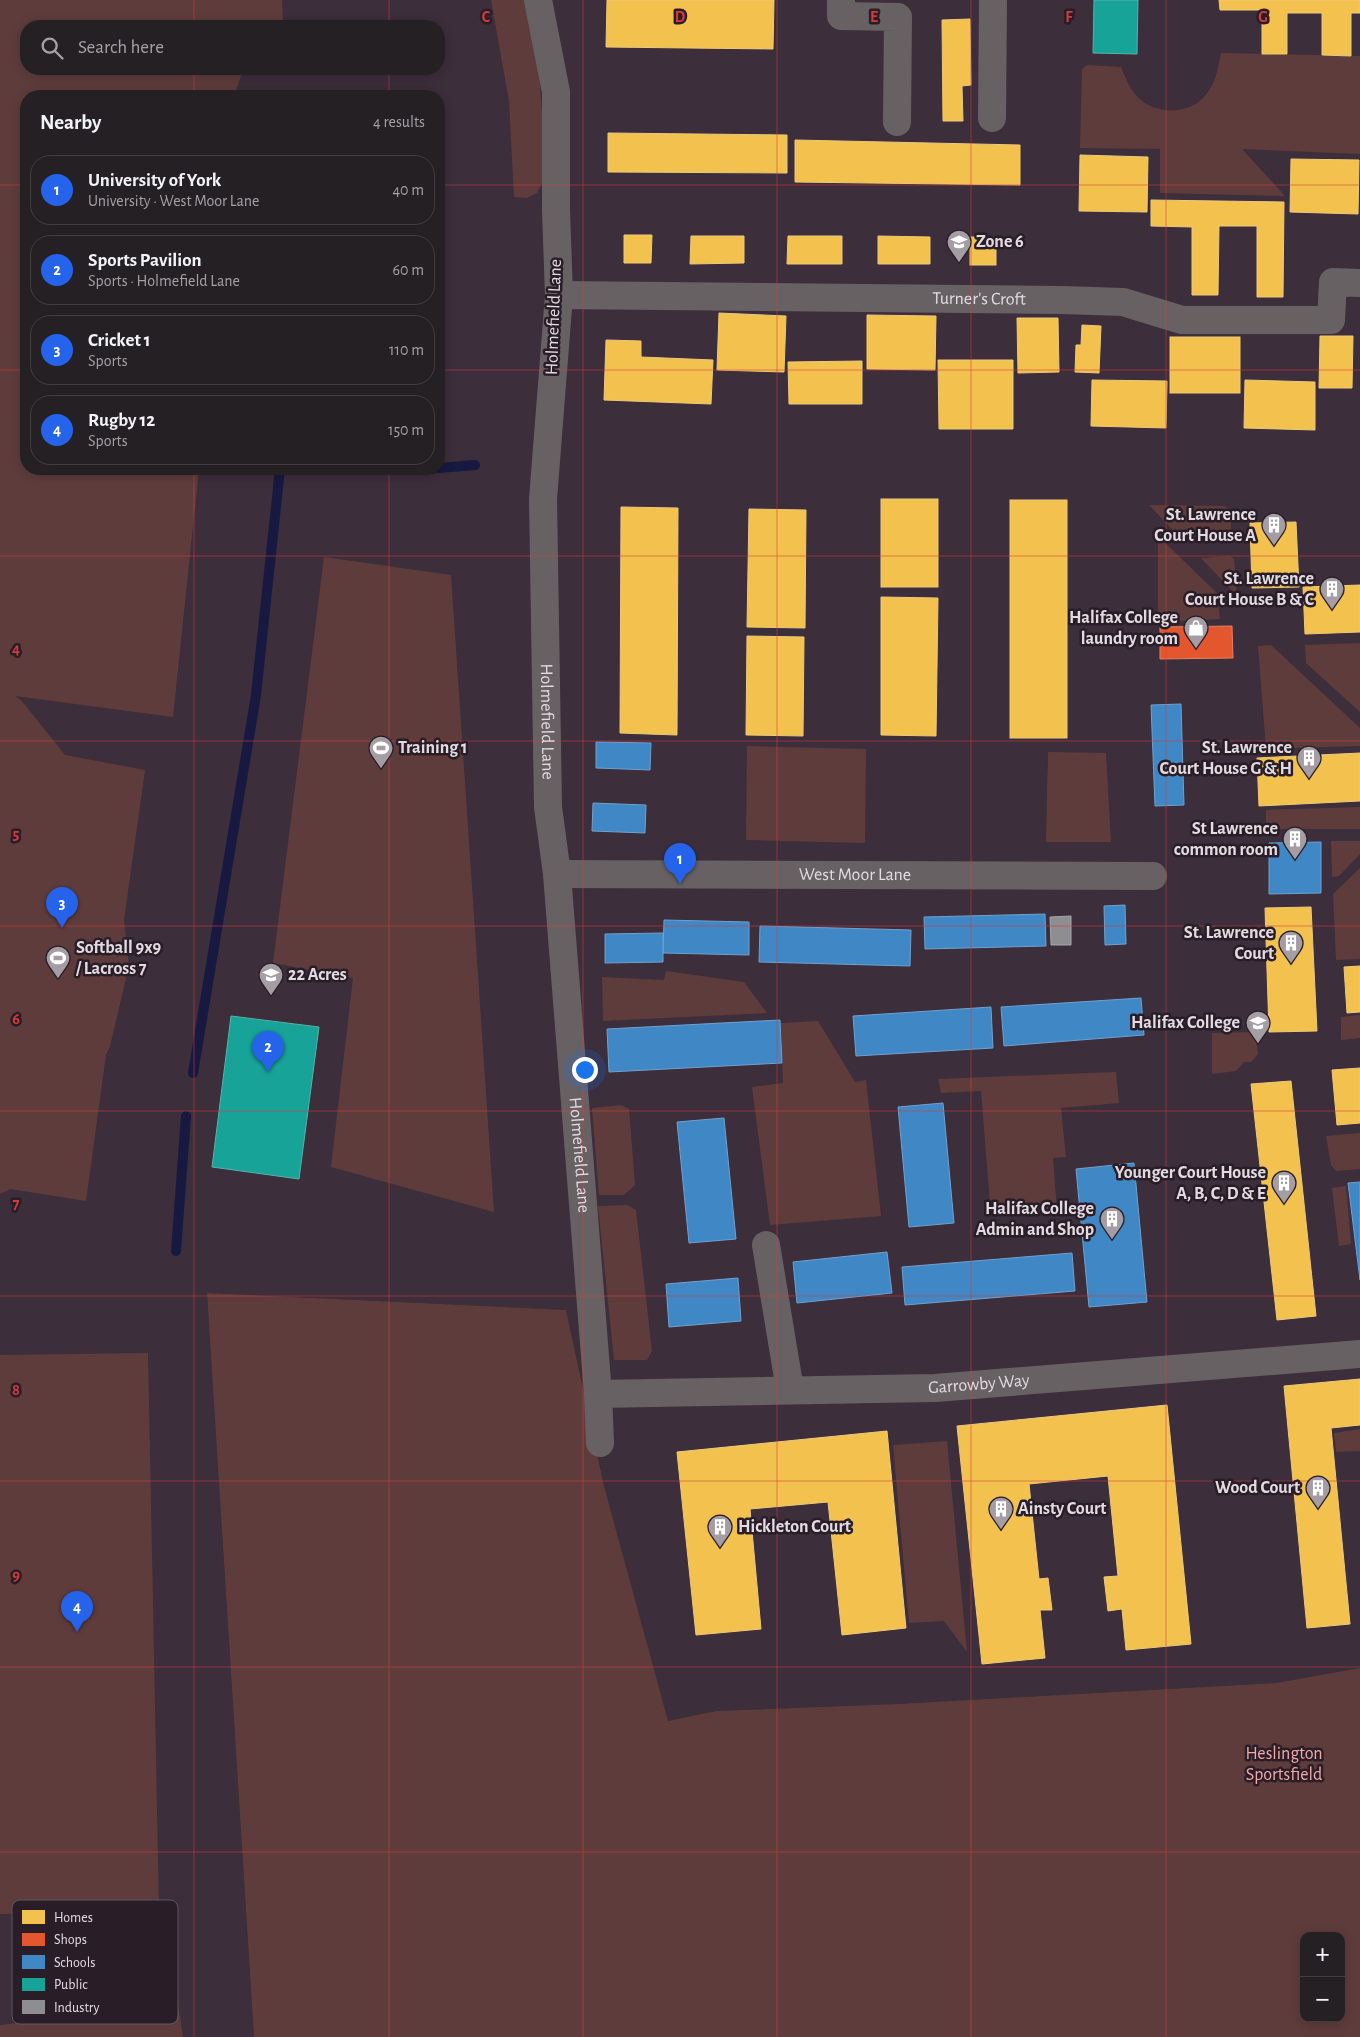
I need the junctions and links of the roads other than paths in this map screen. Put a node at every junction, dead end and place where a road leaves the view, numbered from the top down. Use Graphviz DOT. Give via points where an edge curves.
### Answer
graph roads {
  1 [pos="538,0"];
  2 [pos="841,0"];
  3 [pos="993,0"];
  4 [pos="992,118"];
  5 [pos="897,122"];
  6 [pos="1360,284"];
  7 [pos="559,295"];
  8 [pos="557,874"];
  9 [pos="1153,876"];
  10 [pos="766,1245"];
  11 [pos="1360,1354"];
  12 [pos="790,1390"];
  13 [pos="598,1394"];
  14 [pos="600,1443"];
  1 -- 7 [label="street, Holmefield Lane" via="556,92"];
  2 -- 5 [label="street" via="841,16 898,17"];
  3 -- 4 [label="street"];
  6 -- 7 [label="street, Turner's Croft" via="1333,282 1331,320 1182,320 1122,302 1079,300"];
  7 -- 8 [label="street, Holmefield Lane" via="543,499 548,807"];
  8 -- 9 [label="street, West Moor Lane"];
  8 -- 13 [label="street, Holmefield Lane"];
  10 -- 12 [label="street"];
  11 -- 12 [label="street, Garrowby Way" via="935,1388"];
  12 -- 13 [label="street, Garrowby Way"];
  13 -- 14 [label="street, Holmefield Lane"];
}
